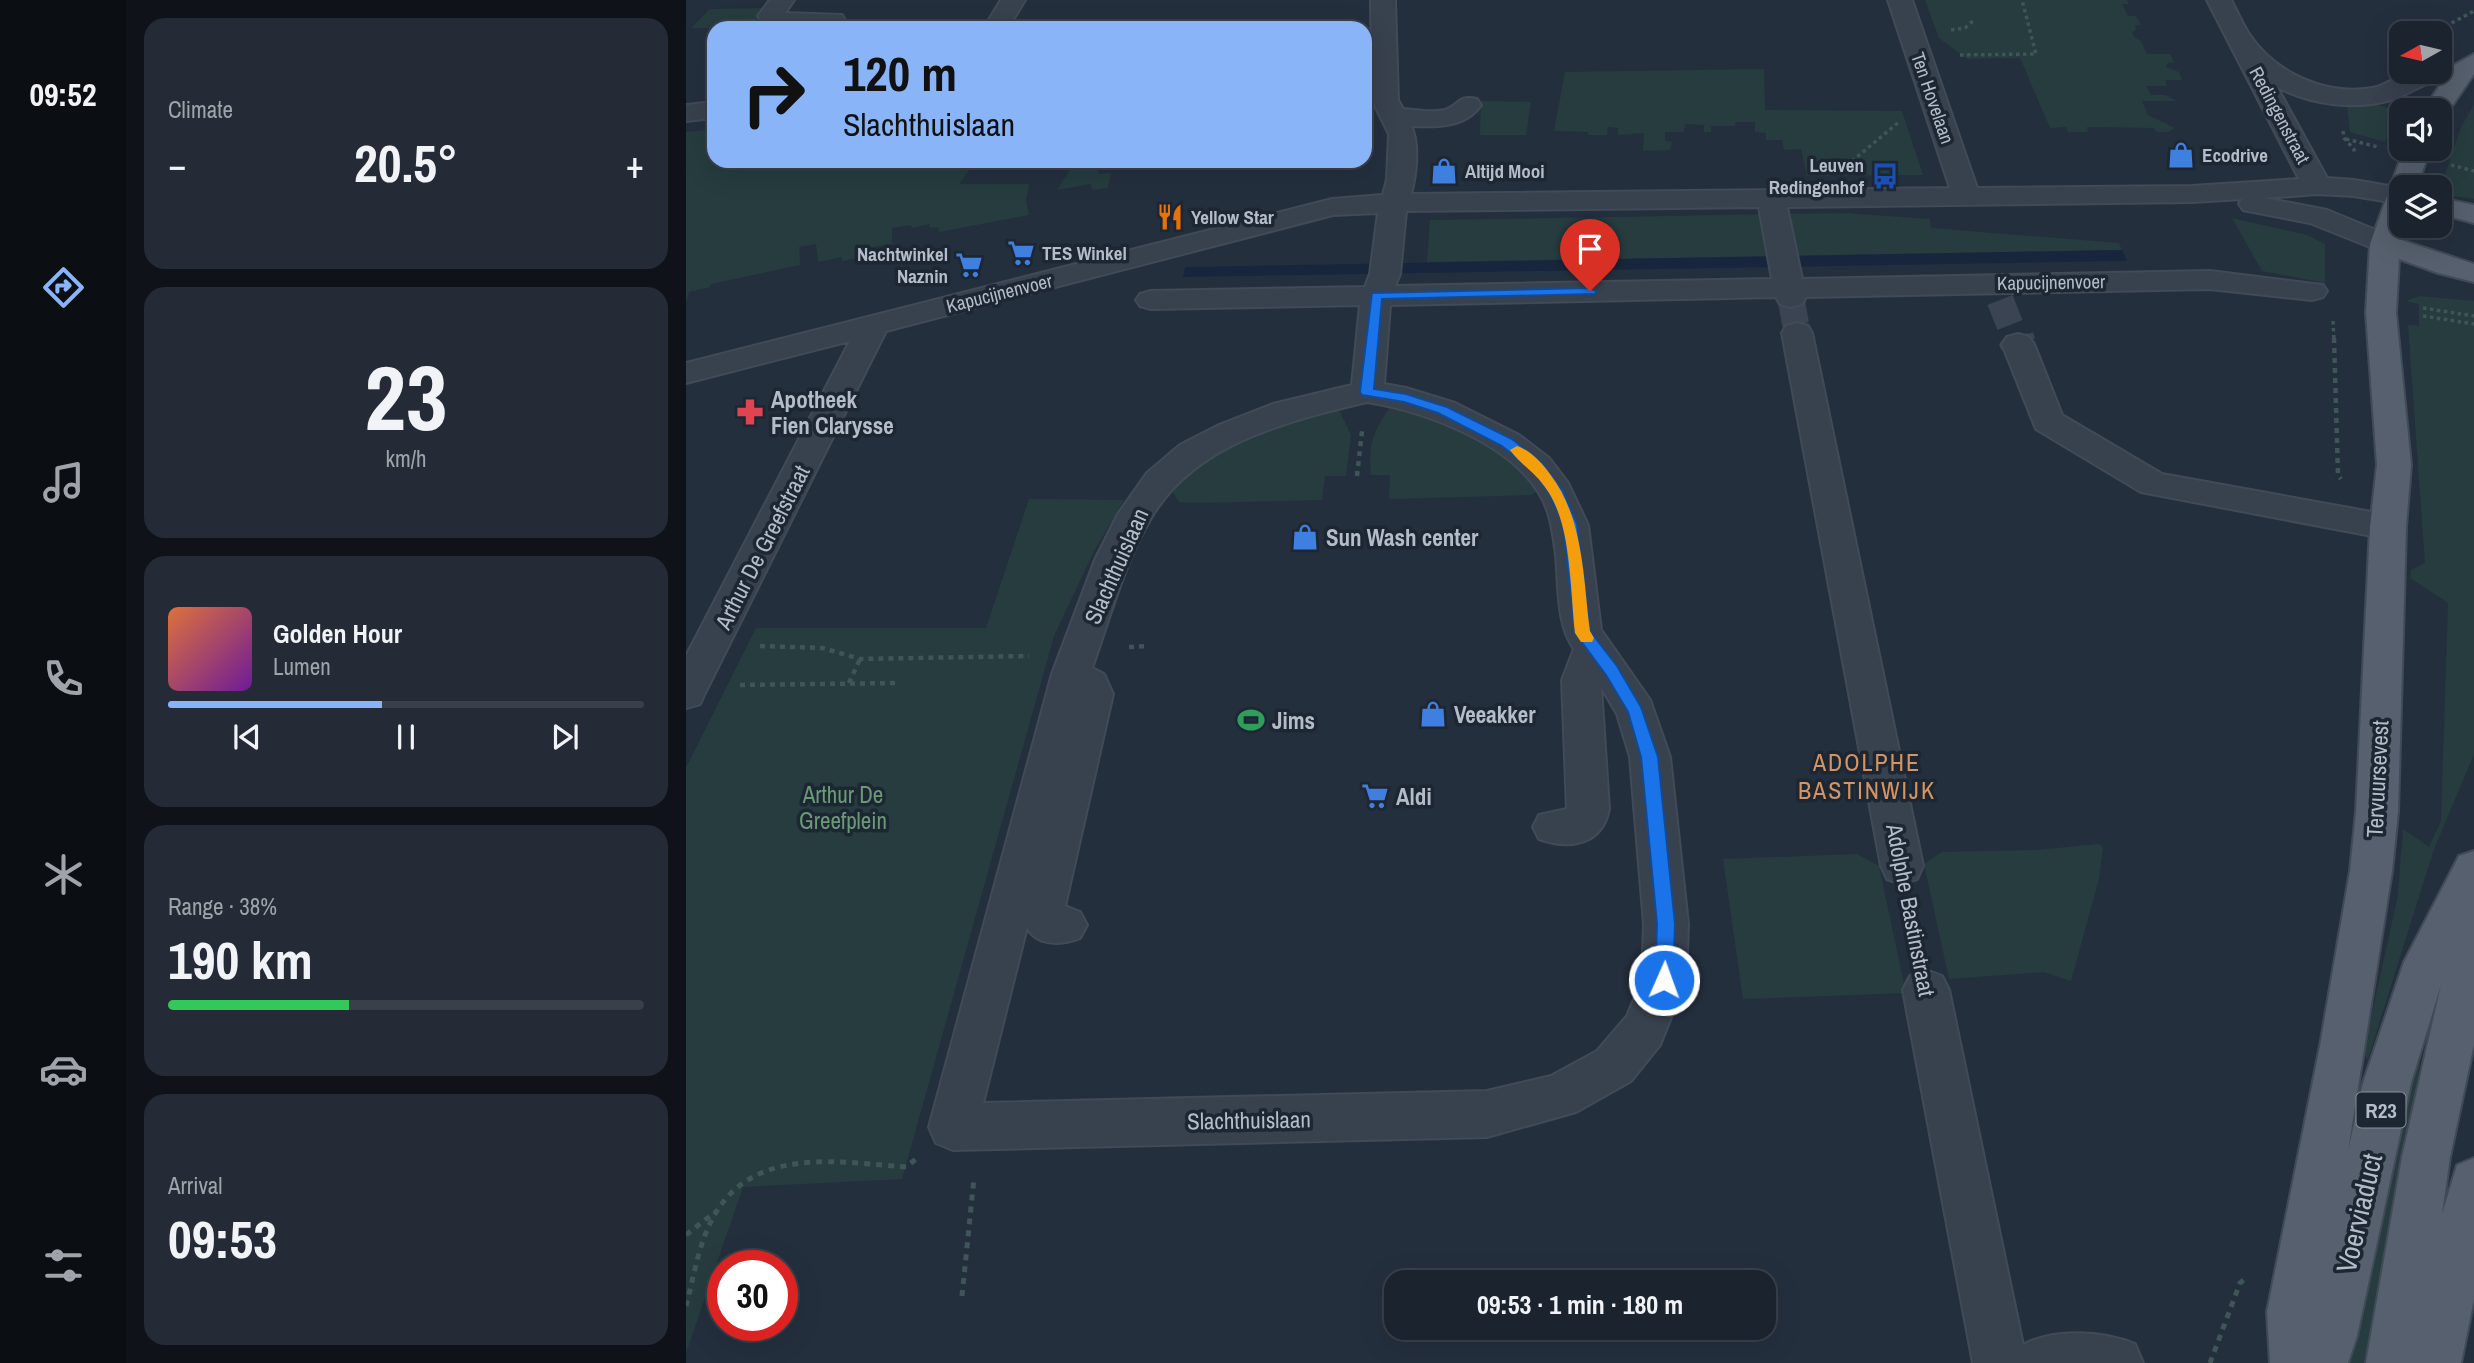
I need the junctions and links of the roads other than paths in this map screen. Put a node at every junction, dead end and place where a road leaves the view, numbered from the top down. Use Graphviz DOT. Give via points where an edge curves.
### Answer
graph roads {
  1 [pos="782,0"];
  2 [pos="1013,0"];
  3 [pos="1383,0"];
  4 [pos="1900,0"];
  5 [pos="2219,0"];
  6 [pos="833,20"];
  7 [pos="1000,21"];
  8 [pos="2244,43"];
  9 [pos="2453,69"];
  10 [pos="2441,98"];
  11 [pos="1468,105"];
  12 [pos="707,111"];
  13 [pos="686,113"];
  14 [pos="1395,117"];
  15 [pos="2317,186"];
  16 [pos="2389,192"];
  17 [pos="2192,194"];
  18 [pos="1966,196"];
  19 [pos="1771,198"];
  20 [pos="1394,203"];
  21 [pos="2452,209"];
  22 [pos="2474,214"];
  23 [pos="2389,231"];
  24 [pos="2385,244"];
  25 [pos="2474,273"];
  26 [pos="1382,277"];
  27 [pos="1789,288"];
  28 [pos="2312,291"];
  29 [pos="1151,300"];
  30 [pos="874,324"];
  31 [pos="2018,344"];
  32 [pos="686,373"];
  33 [pos="1367,392"];
  34 [pos="2388,527"];
  35 [pos="1594,647"];
  36 [pos="1075,662"];
  37 [pos="688,690"];
  38 [pos="1554,827"];
  39 [pos="1902,866"];
  40 [pos="2474,869"];
  41 [pos="2474,922"];
  42 [pos="1065,925"];
  43 [pos="1926,990"];
  44 [pos="2474,1182"];
  45 [pos="2000,1363"];
  46 [pos="2042,1363"];
  47 [pos="2116,1363"];
  48 [pos="2297,1363"];
  49 [pos="2321,1363"];
  50 [pos="2393,1363"];
  51 [pos="2434,1363"];
  1 -- 6 [label="street" via="770,16 778,20"];
  2 -- 7 [label="street"];
  3 -- 14 [label="street" via="1385,100"];
  4 -- 18 [label="street, Ten Hovelaan"];
  5 -- 8 [label="street, Redingenstraat"];
  8 -- 9 [label="street, Redingenstraat" via="2281,78 2306,89 2339,95 2381,94"];
  8 -- 15 [label="street, Redingenstraat"];
  9 -- 10 [label="main road"];
  11 -- 14 [label="street" via="1457,115"];
  12 -- 13 [label="street"];
  14 -- 20 [label="street" via="1402,134 1401,179"];
  15 -- 16 [label="street, Kapucijnenvoer"];
  15 -- 17 [label="street, Kapucijnenvoer"];
  17 -- 18 [label="street, Kapucijnenvoer"];
  17 -- 24 [label="street, Kapucijnenvoer" via="2316,216"];
  18 -- 19 [label="street, Kapucijnenvoer"];
  19 -- 20 [label="street, Kapucijnenvoer"];
  19 -- 27 [label="street"];
  20 -- 26 [label="street"];
  20 -- 30 [label="street, Kapucijnenvoer" via="1308,212"];
  21 -- 22 [label="main road"];
  23 -- 24 [label="main road, Tervuursevest / R23"];
  24 -- 25 [label="main road, Kapucijnenvoer"];
  24 -- 34 [label="main road, Tervuursevest / R23" via="2381,313 2394,465"];
  26 -- 27 [label="street, Kapucijnenvoer"];
  26 -- 29 [label="street, Kapucijnenvoer"];
  26 -- 33 [label="street"];
  27 -- 28 [label="street, Kapucijnenvoer" via="1997,292 2210,280"];
  27 -- 39 [label="street, Adolphe Bastinstraat"];
  30 -- 32 [label="street, Kapucijnenvoer"];
  30 -- 37 [label="street, Arthur De Greefstraat"];
  31 -- 34 [label="street" via="2048,421 2153,484"];
  33 -- 35 [label="street, Slachthuislaan" via="1443,410 1507,443 1537,466 1556,491 1570,524 1583,633"];
  33 -- 36 [label="street, Slachthuislaan" via="1285,411 1231,433 1192,453 1159,481 1135,514 1113,560"];
  34 -- 48 [label="main road, Tervuursevest / R23" via="2376,824 2343,1046 2293,1312"];
  35 -- 36 [label="street, Slachthuislaan" via="1636,711 1650,757 1666,924 1664,980 1644,1031 1614,1066 1559,1096 1488,1114 953,1127"];
  35 -- 38 [label="street" via="1581,680 1586,820"];
  36 -- 42 [label="street" via="1094,694 1043,907 1045,919"];
  40 -- 49 [label="main road, Voerviaduct / R23" via="2426,962 2387,1083"];
  41 -- 50 [label="main road, R23" via="2426,1157"];
  43 -- 45 [label="street, Adolphe Bastinstraat"];
  44 -- 51 [label="main road"];
  46 -- 47 [label="street"];
}
